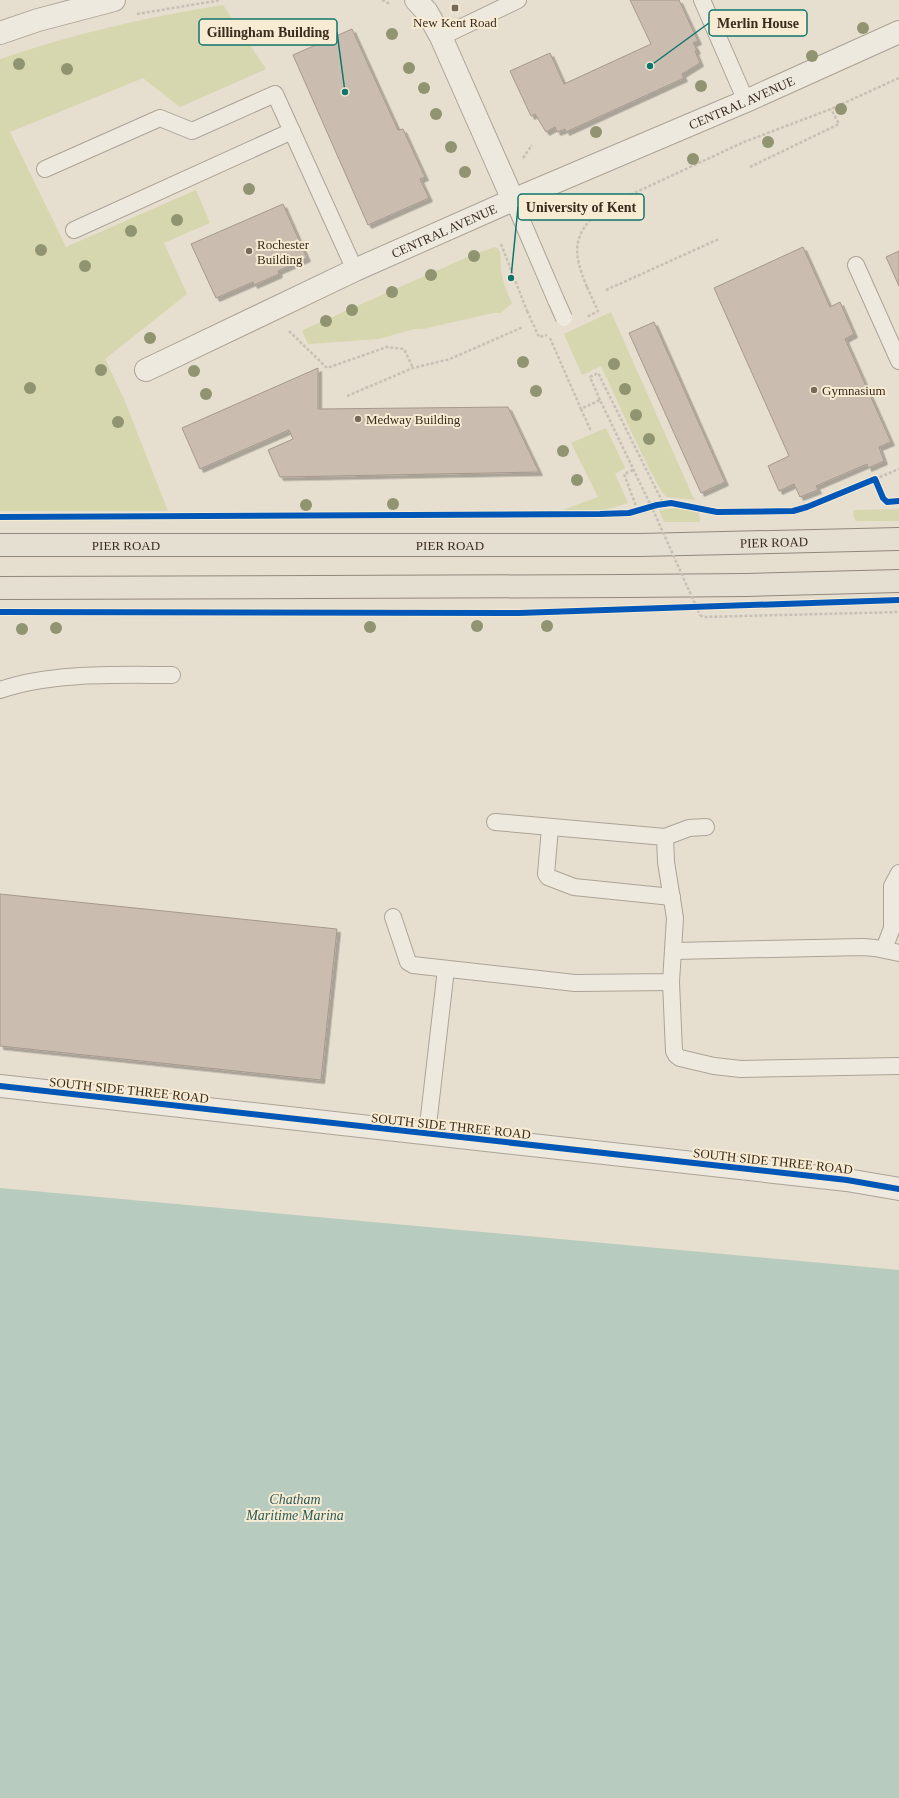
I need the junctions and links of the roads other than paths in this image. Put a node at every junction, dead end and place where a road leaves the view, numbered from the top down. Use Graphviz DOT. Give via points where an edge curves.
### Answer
graph roads {
  1 [pos="114,0"];
  2 [pos="416,0"];
  3 [pos="518,0"];
  4 [pos="702,0"];
  5 [pos="899,32"];
  6 [pos="0,33"];
  7 [pos="441,37"];
  8 [pos="746,101"];
  9 [pos="292,132"];
  10 [pos="46,169"];
  11 [pos="513,200"];
  12 [pos="74,230"];
  13 [pos="856,265"];
  14 [pos="355,270"];
  15 [pos="564,318"];
  16 [pos="899,361"];
  17 [pos="146,370"];
  18 [pos="899,539"];
  19 [pos="0,545"];
  20 [pos="899,581"];
  21 [pos="0,588"];
  22 [pos="172,675"];
  23 [pos="0,690"];
  24 [pos="495,822"];
  25 [pos="706,827"];
  26 [pos="550,828"];
  27 [pos="665,837"];
  28 [pos="899,873"];
  29 [pos="672,897"];
  30 [pos="393,917"];
  31 [pos="673,951"];
  32 [pos="892,951"];
  33 [pos="446,969"];
  34 [pos="671,982"];
  35 [pos="899,1066"];
  36 [pos="0,1086"];
  37 [pos="427,1134"];
  38 [pos="899,1190"];
  1 -- 6 [label="street"];
  2 -- 7 [label="street" via="427,12"];
  3 -- 7 [label="lane"];
  4 -- 8 [label="lane"];
  5 -- 8 [label="street, CENTRAL AVENUE"];
  7 -- 11 [label="street"];
  8 -- 11 [label="street, CENTRAL AVENUE"];
  9 -- 10 [label="lane" via="275,94 192,131 160,118"];
  9 -- 12 [label="lane"];
  9 -- 14 [label="lane"];
  11 -- 14 [label="street, CENTRAL AVENUE"];
  11 -- 15 [label="lane, bridge"];
  13 -- 16 [label="lane"];
  14 -- 17 [label="street, CENTRAL AVENUE"];
  18 -- 19 [label="main road, PIER ROAD" via="640,545"];
  20 -- 21 [label="main road" via="626,586"];
  22 -- 23 [label="lane" via="62,678 24,682"];
  24 -- 26 [label="lane"];
  25 -- 27 [label="lane" via="689,828"];
  26 -- 27 [label="lane"];
  26 -- 29 [label="lane" via="546,874 548,877 574,887"];
  27 -- 29 [label="lane"];
  28 -- 32 [label="lane" via="892,886"];
  29 -- 31 [label="lane" via="675,918"];
  30 -- 33 [label="lane" via="408,962 413,965"];
  31 -- 32 [label="lane" via="863,947"];
  31 -- 34 [label="lane"];
  33 -- 34 [label="lane" via="575,983"];
  33 -- 37 [label="lane"];
  34 -- 35 [label="lane" via="674,1051 680,1058 741,1069"];
  36 -- 37 [label="street, SOUTH SIDE THREE ROAD"];
  37 -- 38 [label="street, SOUTH SIDE THREE ROAD" via="847,1180"];
}
